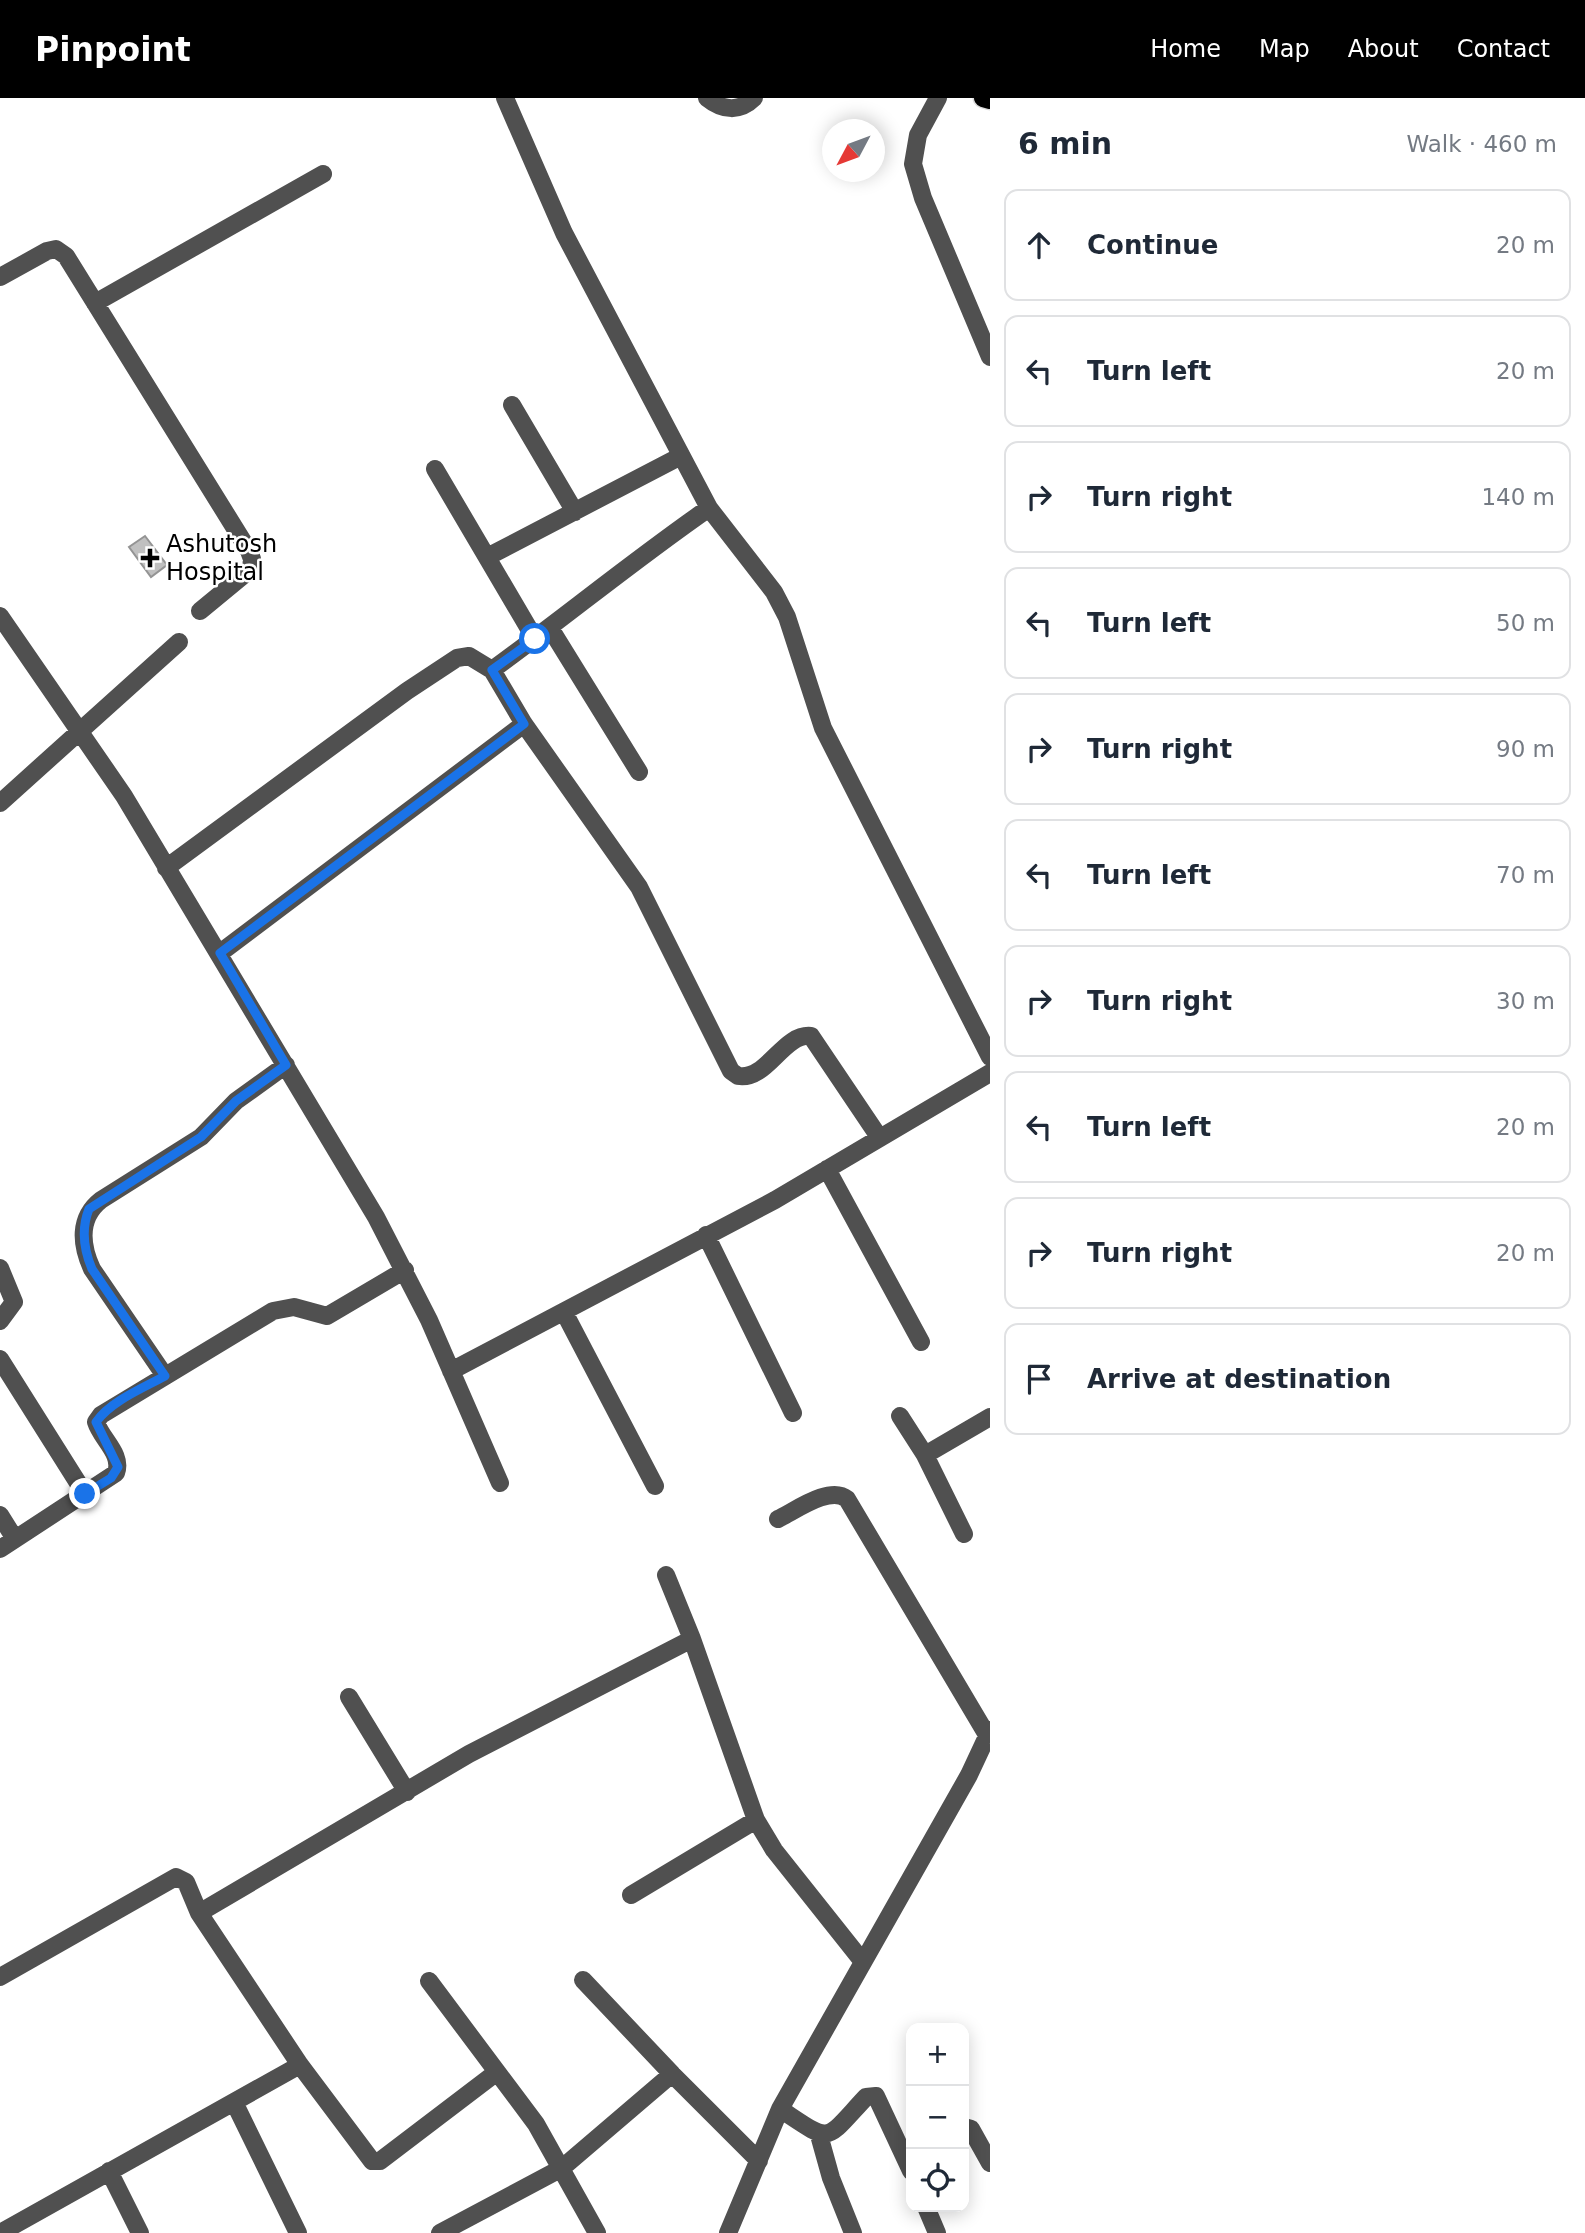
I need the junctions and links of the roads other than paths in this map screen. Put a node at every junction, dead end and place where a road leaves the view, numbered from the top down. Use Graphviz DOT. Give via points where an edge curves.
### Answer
graph roads {
  1 [pos="505,98"];
  2 [pos="707,98"];
  3 [pos="754,98"];
  4 [pos="937,98"];
  5 [pos="983,98"];
  6 [pos="990,100"];
  7 [pos="323,174"];
  8 [pos="0,277"];
  9 [pos="95,303"];
  10 [pos="990,357"];
  11 [pos="512,405"];
  12 [pos="681,456"];
  13 [pos="435,469"];
  14 [pos="709,508"];
  15 [pos="575,512"];
  16 [pos="487,557"];
  17 [pos="200,611"];
  18 [pos="0,616"];
  19 [pos="550,628"];
  20 [pos="535,639"];
  21 [pos="179,642"];
  22 [pos="492,670"];
  23 [pos="524,724"];
  24 [pos="80,731"];
  25 [pos="639,772"];
  26 [pos="0,803"];
  27 [pos="166,868"];
  28 [pos="220,953"];
  29 [pos="990,1057"];
  30 [pos="286,1065"];
  31 [pos="990,1073"];
  32 [pos="879,1137"];
  33 [pos="827,1169"];
  34 [pos="706,1235"];
  35 [pos="0,1268"];
  36 [pos="405,1270"];
  37 [pos="564,1312"];
  38 [pos="0,1321"];
  39 [pos="921,1342"];
  40 [pos="0,1359"];
  41 [pos="452,1371"];
  42 [pos="165,1376"];
  43 [pos="793,1413"];
  44 [pos="900,1416"];
  45 [pos="990,1417"];
  46 [pos="925,1455"];
  47 [pos="500,1483"];
  48 [pos="655,1486"];
  49 [pos="85,1494"];
  50 [pos="0,1515"];
  51 [pos="778,1519"];
  52 [pos="964,1534"];
  53 [pos="7,1544"];
  54 [pos="666,1575"];
  55 [pos="692,1639"];
  56 [pos="349,1697"];
  57 [pos="989,1733"];
  58 [pos="407,1792"];
  59 [pos="756,1820"];
  60 [pos="631,1895"];
  61 [pos="199,1913"];
  62 [pos="863,1962"];
  63 [pos="0,1977"];
  64 [pos="583,1980"];
  65 [pos="429,1981"];
  66 [pos="300,2065"];
  67 [pos="497,2072"];
  68 [pos="671,2074"];
  69 [pos="234,2102"];
  70 [pos="779,2109"];
  71 [pos="969,2128"];
  72 [pos="819,2135"];
  73 [pos="906,2155"];
  74 [pos="759,2161"];
  75 [pos="990,2163"];
  76 [pos="562,2168"];
  77 [pos="109,2171"];
  78 [pos="928,2212"];
  79 [pos="0,2233"];
  80 [pos="140,2233"];
  81 [pos="298,2233"];
  82 [pos="440,2233"];
  83 [pos="597,2233"];
  84 [pos="728,2233"];
  85 [pos="853,2233"];
  86 [pos="937,2233"];
  1 -- 12 [label="street" via="564,233"];
  2 -- 3 [label="street" via="734,110 746,107"];
  4 -- 10 [label="street" via="918,135 913,164"];
  5 -- 6 [label="main road"];
  7 -- 9 [label="street"];
  8 -- 9 [label="street" via="56,249 66,256"];
  9 -- 17 [label="street" via="253,559 251,569"];
  11 -- 15 [label="street"];
  12 -- 14 [label="street"];
  12 -- 15 [label="street"];
  13 -- 16 [label="street"];
  14 -- 19 [label="street"];
  14 -- 29 [label="street" via="774,592 787,617 823,728"];
  15 -- 16 [label="street"];
  16 -- 20 [label="street"];
  18 -- 24 [label="street"];
  19 -- 20 [label="street"];
  19 -- 25 [label="street"];
  20 -- 22 [label="street"];
  21 -- 24 [label="street"];
  22 -- 23 [label="street"];
  22 -- 27 [label="street" via="469,656 457,658"];
  23 -- 28 [label="street"];
  23 -- 32 [label="street" via="639,887 731,1071 738,1076 753,1074 800,1038 811,1036"];
  24 -- 26 [label="street"];
  24 -- 27 [label="street"];
  27 -- 28 [label="street"];
  28 -- 30 [label="street"];
  30 -- 36 [label="street"];
  30 -- 42 [label="street" via="236,1101 201,1137 89,1209 84,1221 85,1254 92,1269"];
  31 -- 32 [label="street"];
  32 -- 33 [label="street"];
  33 -- 34 [label="street"];
  33 -- 39 [label="street"];
  34 -- 37 [label="street"];
  34 -- 43 [label="street"];
  35 -- 38 [label="street" via="14,1302"];
  36 -- 41 [label="street"];
  36 -- 42 [label="street" via="327,1316 294,1307 274,1311"];
  37 -- 41 [label="street"];
  37 -- 48 [label="street"];
  40 -- 49 [label="street"];
  41 -- 47 [label="street"];
  42 -- 49 [label="street" via="96,1422 118,1467 111,1478"];
  44 -- 46 [label="street"];
  45 -- 46 [label="street"];
  46 -- 52 [label="street"];
  49 -- 53 [label="street"];
  50 -- 53 [label="street"];
  51 -- 57 [label="street" via="830,1494 847,1499"];
  54 -- 55 [label="street"];
  55 -- 58 [label="street" via="469,1754"];
  55 -- 59 [label="street"];
  56 -- 58 [label="street"];
  57 -- 62 [label="street"];
  58 -- 61 [label="street"];
  59 -- 60 [label="street"];
  59 -- 62 [label="street" via="774,1850"];
  61 -- 63 [label="street" via="186,1882 176,1877"];
  61 -- 66 [label="street"];
  62 -- 70 [label="street"];
  64 -- 68 [label="street"];
  65 -- 67 [label="street"];
  66 -- 67 [label="street" via="372,2161 380,2161"];
  66 -- 69 [label="street"];
  67 -- 76 [label="street"];
  68 -- 74 [label="street"];
  68 -- 76 [label="street"];
  69 -- 77 [label="street"];
  69 -- 81 [label="street"];
  70 -- 72 [label="street"];
  70 -- 74 [label="street"];
  71 -- 75 [label="street"];
  72 -- 73 [label="street" via="835,2131 866,2098 876,2096"];
  72 -- 85 [label="street"];
  74 -- 84 [label="street"];
  76 -- 82 [label="street"];
  76 -- 83 [label="street"];
  77 -- 79 [label="street"];
  77 -- 80 [label="street"];
  78 -- 86 [label="street"];
}
